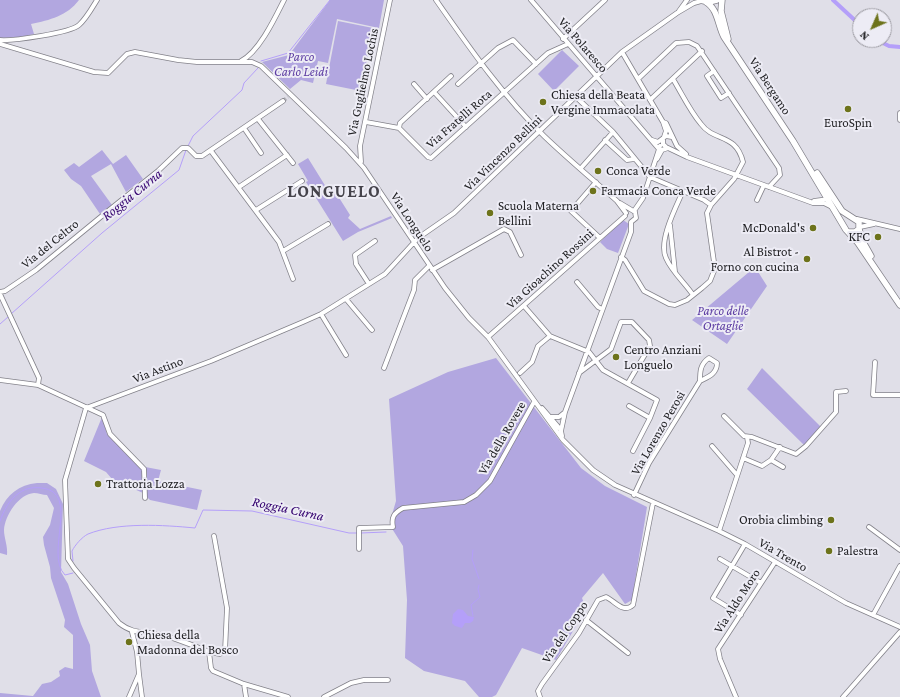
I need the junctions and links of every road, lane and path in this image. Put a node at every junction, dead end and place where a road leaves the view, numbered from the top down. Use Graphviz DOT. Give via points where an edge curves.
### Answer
graph roads {
  1 [pos="97,0"];
  2 [pos="284,0"];
  3 [pos="390,0"];
  4 [pos="436,0"];
  5 [pos="531,0"];
  6 [pos="605,0"];
  7 [pos="687,0"];
  8 [pos="717,0"];
  9 [pos="722,0"];
  10 [pos="703,1"];
  11 [pos="677,13"];
  12 [pos="563,39"];
  13 [pos="0,40"];
  14 [pos="729,43"];
  15 [pos="0,44"];
  16 [pos="568,44"];
  17 [pos="702,51"];
  18 [pos="622,52"];
  19 [pos="240,61"];
  20 [pos="480,64"];
  21 [pos="536,64"];
  22 [pos="714,71"];
  23 [pos="451,76"];
  24 [pos="597,77"];
  25 [pos="638,79"];
  26 [pos="673,79"];
  27 [pos="414,84"];
  28 [pos="458,84"];
  29 [pos="434,92"];
  30 [pos="505,92"];
  31 [pos="729,93"];
  32 [pos="576,97"];
  33 [pos="426,99"];
  34 [pos="650,100"];
  35 [pos="283,101"];
  36 [pos="900,112"];
  37 [pos="258,119"];
  38 [pos="900,120"];
  39 [pos="366,122"];
  40 [pos="663,122"];
  41 [pos="466,127"];
  42 [pos="244,128"];
  43 [pos="399,128"];
  44 [pos="539,132"];
  45 [pos="613,132"];
  46 [pos="664,138"];
  47 [pos="652,139"];
  48 [pos="674,139"];
  49 [pos="605,140"];
  50 [pos="793,141"];
  51 [pos="360,146"];
  52 [pos="346,148"];
  53 [pos="658,148"];
  54 [pos="669,148"];
  55 [pos="211,151"];
  56 [pos="261,153"];
  57 [pos="287,155"];
  58 [pos="689,156"];
  59 [pos="634,159"];
  60 [pos="656,159"];
  61 [pos="293,163"];
  62 [pos="364,168"];
  63 [pos="581,168"];
  64 [pos="737,175"];
  65 [pos="650,177"];
  66 [pos="302,181"];
  67 [pos="596,182"];
  68 [pos="764,185"];
  69 [pos="820,186"];
  70 [pos="239,187"];
  71 [pos="769,187"];
  72 [pos="683,191"];
  73 [pos="828,199"];
  74 [pos="757,200"];
  75 [pos="819,200"];
  76 [pos="616,201"];
  77 [pos="810,202"];
  78 [pos="711,205"];
  79 [pos="836,206"];
  80 [pos="256,210"];
  81 [pos="632,211"];
  82 [pos="625,215"];
  83 [pos="850,218"];
  84 [pos="857,219"];
  85 [pos="631,222"];
  86 [pos="670,222"];
  87 [pos="329,224"];
  88 [pos="845,224"];
  89 [pos="877,224"];
  90 [pos="859,228"];
  91 [pos="900,229"];
  92 [pos="849,232"];
  93 [pos="600,238"];
  94 [pos="375,241"];
  95 [pos="414,244"];
  96 [pos="283,251"];
  97 [pos="521,255"];
  98 [pos="621,257"];
  99 [pos="429,266"];
  100 [pos="432,270"];
  101 [pos="675,272"];
  102 [pos="879,273"];
  103 [pos="293,279"];
  104 [pos="577,282"];
  105 [pos="369,284"];
  106 [pos="0,293"];
  107 [pos="693,295"];
  108 [pos="346,299"];
  109 [pos="524,306"];
  110 [pos="900,306"];
  111 [pos="602,309"];
  112 [pos="321,314"];
  113 [pos="372,330"];
  114 [pos="550,336"];
  115 [pos="488,337"];
  116 [pos="586,351"];
  117 [pos="346,355"];
  118 [pos="596,362"];
  119 [pos="874,362"];
  120 [pos="384,368"];
  121 [pos="520,373"];
  122 [pos="579,374"];
  123 [pos="0,380"];
  124 [pos="700,381"];
  125 [pos="628,383"];
  126 [pos="38,385"];
  127 [pos="527,391"];
  128 [pos="846,391"];
  129 [pos="900,395"];
  130 [pos="534,402"];
  131 [pos="629,406"];
  132 [pos="86,408"];
  133 [pos="541,409"];
  134 [pos="565,412"];
  135 [pos="724,416"];
  136 [pos="551,417"];
  137 [pos="650,418"];
  138 [pos="561,431"];
  139 [pos="747,437"];
  140 [pos="563,440"];
  141 [pos="712,446"];
  142 [pos="780,447"];
  143 [pos="633,451"];
  144 [pos="743,458"];
  145 [pos="771,460"];
  146 [pos="783,467"];
  147 [pos="737,475"];
  148 [pos="634,495"];
  149 [pos="145,498"];
  150 [pos="653,503"];
  151 [pos="869,527"];
  152 [pos="719,531"];
  153 [pos="214,536"];
  154 [pos="745,544"];
  155 [pos="359,549"];
  156 [pos="900,550"];
  157 [pos="720,559"];
  158 [pos="775,562"];
  159 [pos="732,566"];
  160 [pos="900,566"];
  161 [pos="761,583"];
  162 [pos="741,615"];
  163 [pos="873,615"];
  164 [pos="586,620"];
  165 [pos="900,627"];
  166 [pos="132,632"];
  167 [pos="900,632"];
  168 [pos="209,652"];
  169 [pos="628,653"];
  170 [pos="139,674"];
  171 [pos="388,680"];
  172 [pos="244,684"];
  173 [pos="540,696"];
  174 [pos="129,697"];
  175 [pos="142,697"];
  176 [pos="246,697"];
  177 [pos="288,697"];
  178 [pos="324,697"];
  179 [pos="736,697"];
  180 [pos="843,697"];
  1 -- 13 [label="street" via="79,25 70,30 22,39"];
  2 -- 19 [label="street" via="255,50"];
  3 -- 39 [label="street, Via Guglielmo Lochis"];
  4 -- 20 [label="street"];
  5 -- 12 [label="street, Via Polaresco"];
  6 -- 12 [label="street"];
  7 -- 11 [label="street, Via Vincenzo Bellini"];
  8 -- 10 [label="main road"];
  9 -- 14 [label="main road, Via Bergamo" via="721,11"];
  10 -- 11 [label="street, Via Vincenzo Bellini"];
  10 -- 14 [label="main road, Via Bergamo" via="714,9 720,30"];
  11 -- 18 [label="street, Via Vincenzo Bellini"];
  12 -- 16 [label="street, Via Polaresco"];
  14 -- 50 [label="main road, Via Bergamo"];
  15 -- 19 [label="street, Via Longuelo" via="105,73 127,54 135,52 197,62"];
  16 -- 21 [label="street, Via Fratelli Rota" via="548,53"];
  16 -- 24 [label="street, Via Polaresco"];
  17 -- 22 [label="street"];
  17 -- 25 [label="street" via="689,42 676,43"];
  17 -- 26 [label="street"];
  18 -- 24 [label="street, Via Vincenzo Bellini"];
  18 -- 25 [label="street"];
  19 -- 52 [label="street, Via Longuelo" via="261,66"];
  20 -- 21 [label="street" via="498,48 513,40"];
  20 -- 28 [label="street"];
  20 -- 30 [label="street"];
  21 -- 30 [label="street, Via Fratelli Rota"];
  22 -- 31 [label="street"];
  22 -- 31 [label="street" via="707,76 721,98"];
  23 -- 29 [label="street"];
  24 -- 32 [label="street, Via Vincenzo Bellini"];
  24 -- 47 [label="street, Via Polaresco"];
  25 -- 34 [label="street"];
  26 -- 34 [label="street"];
  26 -- 64 [label="street" via="701,125 728,140 737,149 743,162"];
  27 -- 33 [label="street"];
  29 -- 33 [label="street"];
  29 -- 41 [label="street"];
  30 -- 41 [label="street, Via Fratelli Rota"];
  30 -- 44 [label="street"];
  31 -- 71 [label="street" via="779,168 780,175"];
  32 -- 44 [label="street, Via Vincenzo Bellini"];
  32 -- 45 [label="street"];
  33 -- 43 [label="street" via="400,123"];
  34 -- 40 [label="street"];
  35 -- 37 [label="street, Via del Celtro"];
  36 -- 38 [label="street"];
  37 -- 42 [label="street, Via del Celtro"];
  37 -- 57 [label="street"];
  39 -- 43 [label="street"];
  39 -- 51 [label="street, Via Guglielmo Lochis"];
  40 -- 46 [label="street" via="666,131"];
  40 -- 48 [label="street"];
  41 -- 43 [label="street, Via Fratelli Rota" via="430,158"];
  42 -- 55 [label="street, Via del Celtro"];
  42 -- 56 [label="street"];
  44 -- 63 [label="street"];
  44 -- 95 [label="street, Via Vincenzo Bellini" via="454,213 418,238"];
  45 -- 49 [label="street"];
  45 -- 59 [label="street"];
  46 -- 47 [label="street" via="658,142"];
  46 -- 48 [label="street" via="668,135"];
  46 -- 53 [label="street"];
  46 -- 54 [label="street" via="664,146"];
  47 -- 53 [label="street, Via Polaresco"];
  48 -- 54 [label="street" via="674,145"];
  48 -- 58 [label="street"];
  49 -- 59 [label="street" via="627,160"];
  49 -- 63 [label="street"];
  50 -- 69 [label="main road, Via Bergamo"];
  50 -- 79 [label="main road, Via Bergamo"];
  51 -- 52 [label="street" via="354,154"];
  51 -- 62 [label="street, Via Guglielmo Lochis" via="359,158"];
  52 -- 62 [label="street, Via Longuelo"];
  53 -- 60 [label="street"];
  54 -- 58 [label="street"];
  54 -- 60 [label="street" via="662,150"];
  55 -- 70 [label="street"];
  55 -- 106 [label="street, Via del Celtro" via="199,157 186,148 36,270"];
  57 -- 61 [label="street"];
  57 -- 70 [label="street"];
  58 -- 64 [label="street"];
  59 -- 65 [label="street"];
  60 -- 65 [label="street"];
  62 -- 95 [label="street, Via Longuelo"];
  63 -- 67 [label="street"];
  64 -- 68 [label="street"];
  64 -- 78 [label="street"];
  65 -- 72 [label="street"];
  65 -- 81 [label="street" via="642,198"];
  66 -- 80 [label="street"];
  67 -- 76 [label="street"];
  67 -- 93 [label="street" via="571,211"];
  68 -- 71 [label="street"];
  68 -- 74 [label="street"];
  69 -- 73 [label="main road, Via Bergamo"];
  69 -- 75 [label="street"];
  70 -- 80 [label="street"];
  71 -- 77 [label="street"];
  72 -- 78 [label="street"];
  72 -- 86 [label="street"];
  73 -- 75 [label="street"];
  73 -- 79 [label="main road, Via Bergamo"];
  75 -- 77 [label="street"];
  76 -- 81 [label="street"];
  76 -- 82 [label="street"];
  77 -- 79 [label="street"];
  78 -- 107 [label="street" via="707,213 714,271 710,281"];
  79 -- 83 [label="main road, Via Bergamo"];
  79 -- 88 [label="main road, Via Bergamo"];
  80 -- 96 [label="street"];
  81 -- 82 [label="street, Via Gioachino Rossini"];
  81 -- 85 [label="street" via="636,218"];
  82 -- 85 [label="street"];
  82 -- 93 [label="street, Via Gioachino Rossini"];
  83 -- 84 [label="main road"];
  83 -- 88 [label="main road"];
  84 -- 89 [label="street"];
  84 -- 90 [label="main road"];
  85 -- 98 [label="street" via="631,232"];
  86 -- 101 [label="street"];
  86 -- 101 [label="street" via="664,241 664,251 668,263"];
  87 -- 96 [label="street"];
  88 -- 92 [label="main road"];
  89 -- 90 [label="street"];
  89 -- 91 [label="street"];
  90 -- 92 [label="main road" via="855,232"];
  90 -- 102 [label="main road" via="862,240"];
  92 -- 102 [label="main road"];
  93 -- 109 [label="street, Via Gioachino Rossini"];
  94 -- 105 [label="street" via="355,255 356,264"];
  95 -- 99 [label="street, Via Longuelo"];
  95 -- 105 [label="street, Via Astino" via="385,274"];
  96 -- 103 [label="street"];
  97 -- 100 [label="street" via="511,233 506,229"];
  98 -- 107 [label="street" via="647,294 675,305"];
  98 -- 111 [label="street"];
  99 -- 100 [label="street, Via Longuelo"];
  99 -- 120 [label="street, Via Longuelo" via="415,280 414,290"];
  100 -- 115 [label="street, Via Longuelo" via="460,307"];
  101 -- 107 [label="street"];
  102 -- 110 [label="main road"];
  104 -- 111 [label="street"];
  105 -- 108 [label="street, Via Astino"];
  106 -- 126 [label="street" via="39,378"];
  108 -- 112 [label="street, Via Astino"];
  108 -- 113 [label="street"];
  109 -- 114 [label="street"];
  109 -- 115 [label="street, Via Gioachino Rossini"];
  111 -- 116 [label="street"];
  112 -- 117 [label="street"];
  112 -- 132 [label="street, Via Astino" via="211,361"];
  114 -- 116 [label="street"];
  114 -- 121 [label="street" via="538,346 532,362"];
  115 -- 127 [label="street, Via Longuelo"];
  116 -- 118 [label="street"];
  116 -- 122 [label="street"];
  118 -- 122 [label="street"];
  118 -- 125 [label="street" via="603,370"];
  118 -- 125 [label="street" via="611,349 621,322 632,322 649,340 650,346"];
  119 -- 129 [label="street" via="873,395"];
  122 -- 134 [label="street"];
  123 -- 126 [label="street"];
  124 -- 124 [label="street, Via Lorenzo Perosi" via="711,376 717,367 714,360 709,358 705,361 700,369"];
  124 -- 148 [label="street, Via Lorenzo Perosi" via="649,463"];
  125 -- 137 [label="street" via="657,400"];
  126 -- 132 [label="street"];
  127 -- 130 [label="street, Via Longuelo"];
  127 -- 136 [label="street, Via Longuelo"];
  128 -- 142 [label="street" via="836,392 836,412 799,452 794,454"];
  130 -- 133 [label="street, Via Longuelo"];
  130 -- 155 [label="street, Via della Rovere" via="490,481 476,495 464,502 403,508 393,517 393,527 359,528"];
  131 -- 137 [label="street"];
  132 -- 149 [label="street" via="104,416 110,434 144,468"];
  132 -- 166 [label="street" via="65,480 68,559 119,623"];
  133 -- 136 [label="street"];
  133 -- 140 [label="street, Via Longuelo"];
  134 -- 136 [label="street" via="558,417"];
  134 -- 138 [label="street"];
  135 -- 139 [label="street"];
  136 -- 138 [label="street, Via Longuelo"];
  137 -- 143 [label="street"];
  138 -- 140 [label="street"];
  139 -- 142 [label="street"];
  139 -- 144 [label="street" via="748,443"];
  140 -- 148 [label="street, Via Longuelo" via="594,470"];
  141 -- 147 [label="street"];
  142 -- 145 [label="street"];
  144 -- 145 [label="street" via="762,466"];
  144 -- 147 [label="street"];
  145 -- 146 [label="street"];
  147 -- 152 [label="street"];
  148 -- 150 [label="street, Via Longuelo"];
  150 -- 152 [label="street, Via Trento"];
  150 -- 164 [label="street, Via del Coppo" via="633,605 624,608 608,598 602,598"];
  151 -- 156 [label="street"];
  152 -- 154 [label="street, Via Trento"];
  153 -- 168 [label="street" via="227,608 227,622 225,651 220,654"];
  154 -- 158 [label="street, Via Trento"];
  154 -- 159 [label="street"];
  157 -- 159 [label="street"];
  158 -- 161 [label="street, Via Aldo Moro"];
  158 -- 163 [label="street, Via Trento" via="846,603"];
  159 -- 161 [label="street"];
  159 -- 162 [label="street" via="713,598"];
  160 -- 163 [label="street"];
  161 -- 162 [label="street, Via Aldo Moro"];
  162 -- 179 [label="street, Via Aldo Moro" via="718,649"];
  163 -- 165 [label="street, Via Trento"];
  164 -- 169 [label="street"];
  164 -- 173 [label="street, Via del Coppo" via="538,689"];
  166 -- 168 [label="street" via="165,635"];
  166 -- 170 [label="street"];
  167 -- 180 [label="street"];
  168 -- 172 [label="street" via="210,668 213,671"];
  170 -- 174 [label="street"];
  170 -- 175 [label="street"];
  171 -- 178 [label="street" via="350,683"];
  172 -- 176 [label="street"];
  172 -- 177 [label="street"];
}
